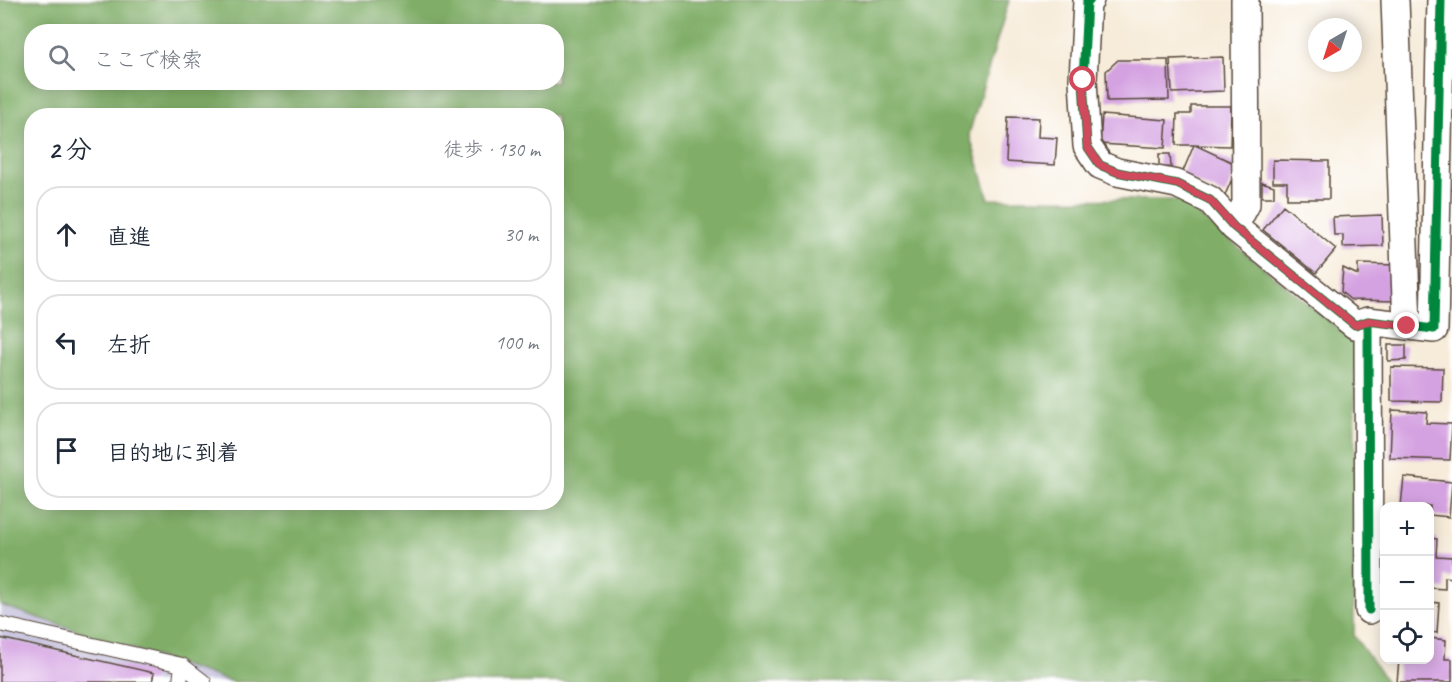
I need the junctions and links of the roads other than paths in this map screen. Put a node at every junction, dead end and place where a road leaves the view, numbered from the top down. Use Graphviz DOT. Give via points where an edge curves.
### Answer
graph roads {
  1 [pos="1090,0"];
  2 [pos="1245,0"];
  3 [pos="1395,0"];
  4 [pos="1441,0"];
  5 [pos="1234,227"];
  6 [pos="1368,321"];
  7 [pos="1407,326"];
  8 [pos="1369,610"];
  9 [pos="0,624"];
  10 [pos="182,665"];
  11 [pos="180,682"];
  12 [pos="204,682"];
  1 -- 5 [label="street" via="1083,80 1087,146 1100,165 1177,184 1210,200"];
  2 -- 5 [label="street" via="1245,204"];
  3 -- 7 [label="street"];
  4 -- 7 [label="street" via="1434,329"];
  5 -- 6 [label="street" via="1355,325"];
  6 -- 7 [label="street"];
  6 -- 8 [label="street"];
  9 -- 10 [label="lane"];
  10 -- 11 [label="lane"];
  10 -- 12 [label="lane"];
}
